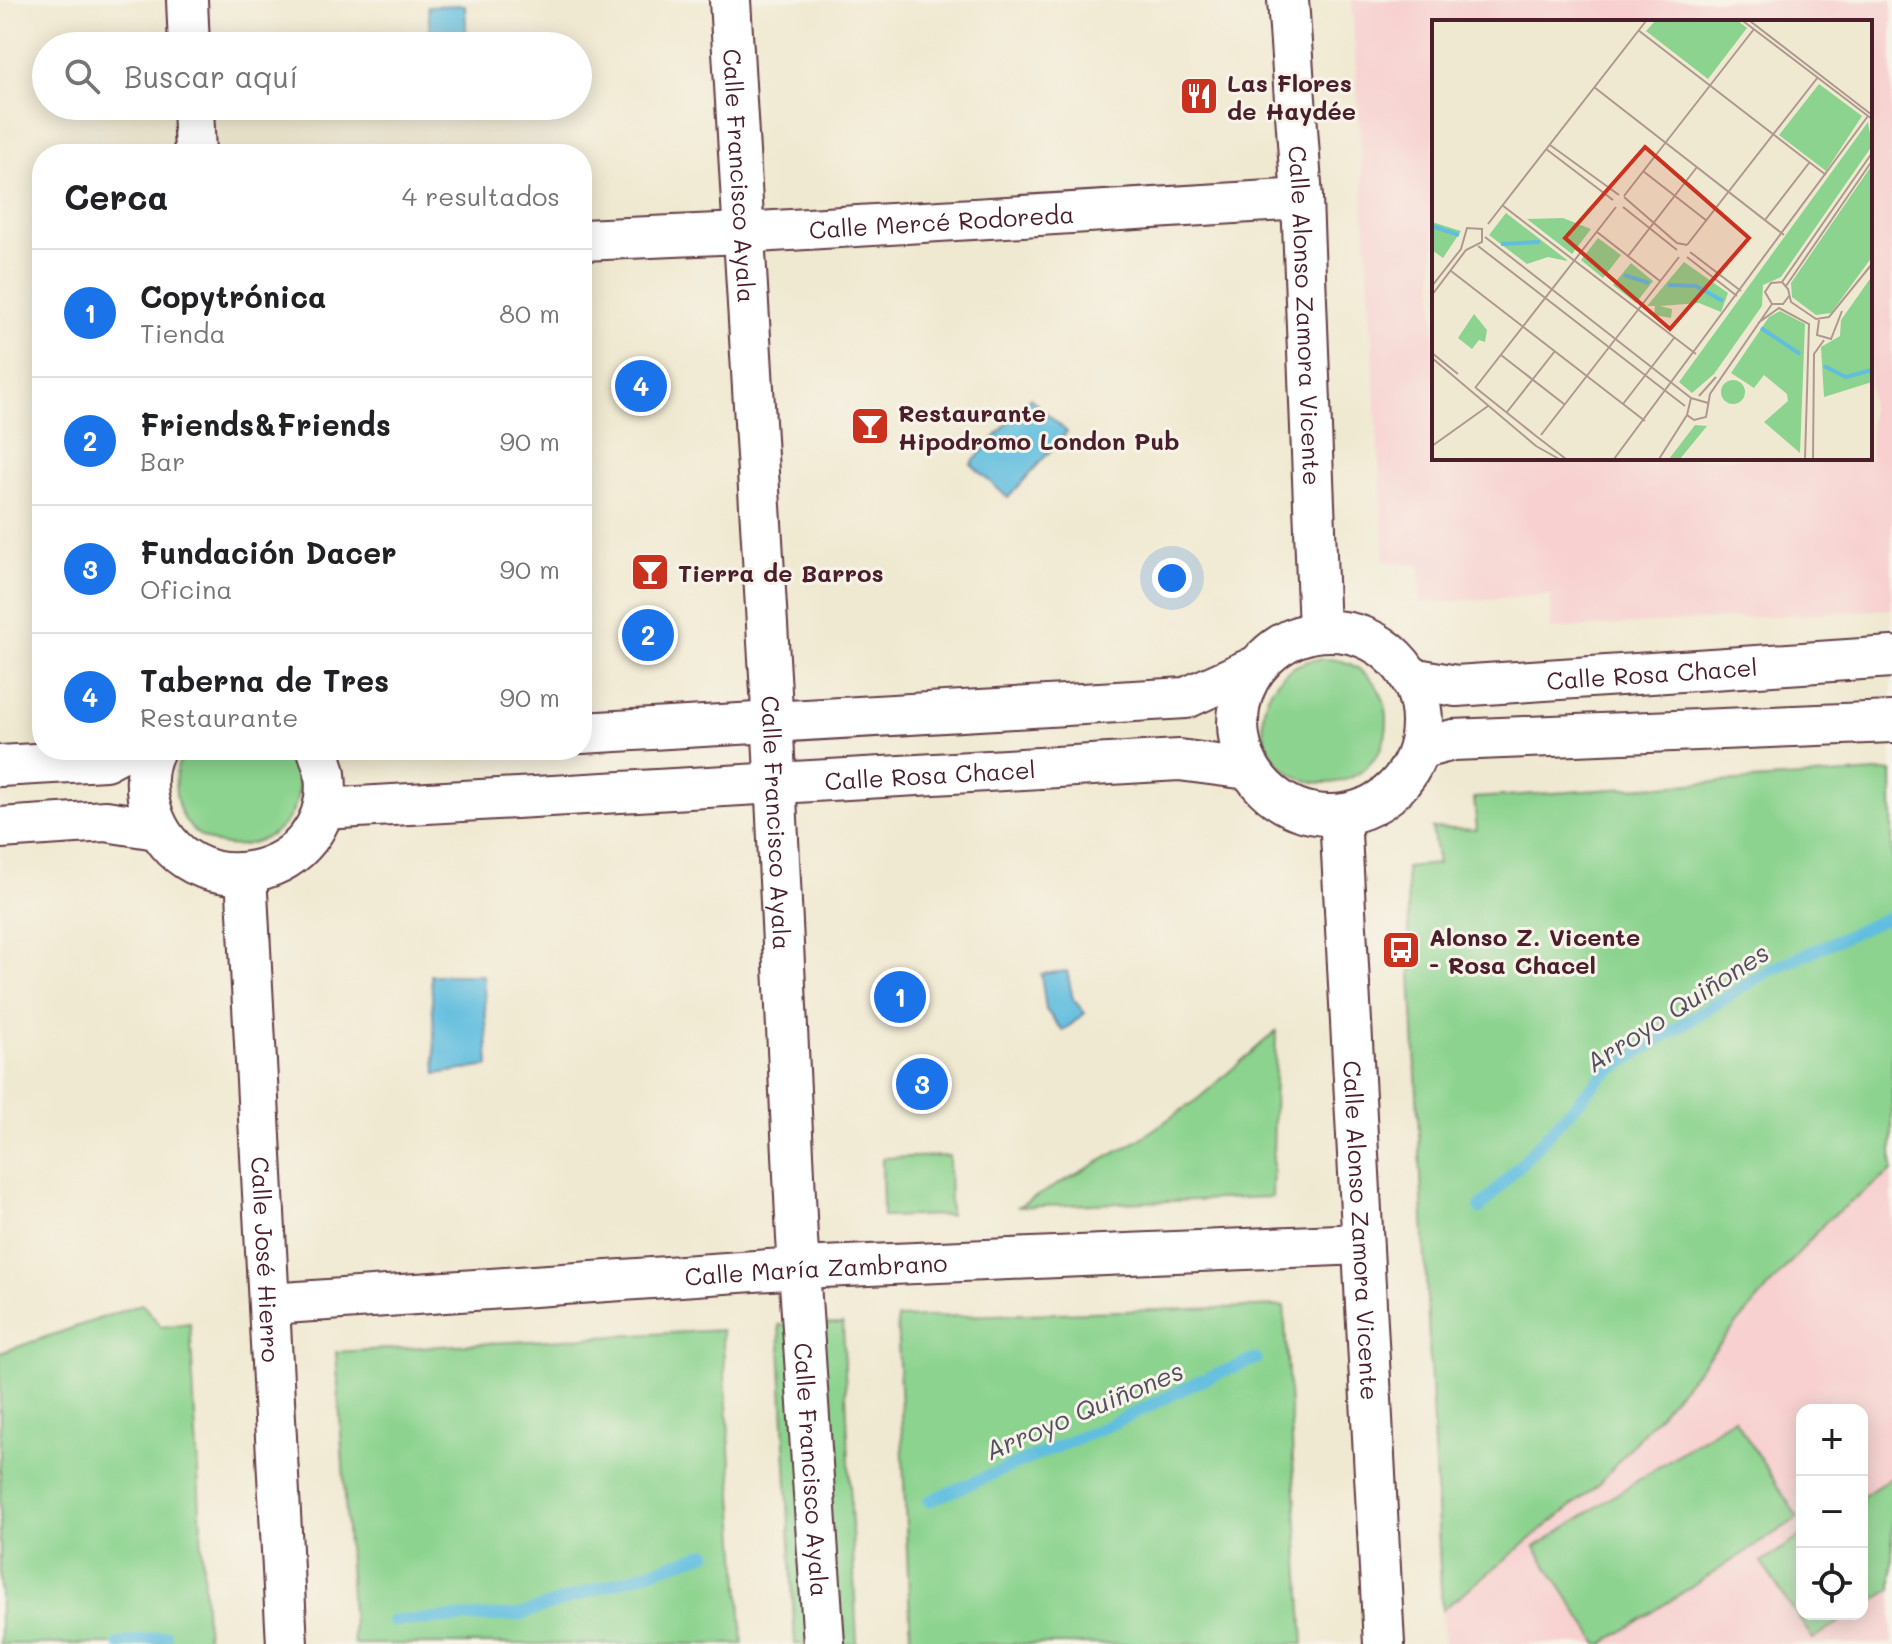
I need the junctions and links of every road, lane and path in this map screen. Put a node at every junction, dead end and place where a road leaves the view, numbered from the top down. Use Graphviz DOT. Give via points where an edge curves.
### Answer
graph roads {
  1 [pos="187,0"];
  2 [pos="730,0"];
  3 [pos="1288,0"];
  4 [pos="188,32"];
  5 [pos="194,120"];
  6 [pos="195,144"];
  7 [pos="1302,199"];
  8 [pos="742,233"];
  9 [pos="592,240"];
  10 [pos="1319,631"];
  11 [pos="1892,657"];
  12 [pos="1257,666"];
  13 [pos="1411,678"];
  14 [pos="772,721"];
  15 [pos="1892,722"];
  16 [pos="592,732"];
  17 [pos="1419,749"];
  18 [pos="105,760"];
  19 [pos="149,760"];
  20 [pos="321,760"];
  21 [pos="0,766"];
  22 [pos="1248,769"];
  23 [pos="775,782"];
  24 [pos="323,809"];
  25 [pos="1340,815"];
  26 [pos="0,828"];
  27 [pos="157,829"];
  28 [pos="246,874"];
  29 [pos="1362,1244"];
  30 [pos="799,1268"];
  31 [pos="269,1304"];
  32 [pos="287,1644"];
  33 [pos="824,1644"];
  34 [pos="1384,1644"];
  1 -- 4 [label="street"];
  2 -- 8 [label="street, Calle Francisco Ayala"];
  3 -- 7 [label="street, Calle Alonso Zamora Vicente"];
  5 -- 6 [label="street"];
  7 -- 8 [label="street, Calle Mercé Rodoreda"];
  7 -- 10 [label="street, Calle Alonso Zamora Vicente"];
  8 -- 9 [label="street, Calle Mercé Rodoreda"];
  8 -- 14 [label="street, Calle Francisco Ayala"];
  10 -- 12 [label="street" via="1285,642"];
  10 -- 13 [label="street" via="1366,639 1387,650"];
  11 -- 13 [label="street, Calle Rosa Chacel" via="1456,686"];
  12 -- 14 [label="street" via="1186,698"];
  12 -- 22 [label="street" via="1240,698 1237,734"];
  13 -- 17 [label="street" via="1422,712"];
  14 -- 16 [label="street"];
  14 -- 23 [label="street, Calle Francisco Ayala"];
  15 -- 17 [label="street" via="1453,740"];
  17 -- 25 [label="street" via="1402,781 1375,805"];
  18 -- 21 [label="street"];
  19 -- 27 [label="street" via="146,796"];
  20 -- 24 [label="street"];
  22 -- 23 [label="street, Calle Rosa Chacel" via="1179,760"];
  22 -- 25 [label="street" via="1272,796 1304,813"];
  23 -- 24 [label="street, Calle Rosa Chacel"];
  23 -- 30 [label="street, Calle Francisco Ayala"];
  24 -- 28 [label="street" via="306,841 280,863"];
  25 -- 29 [label="street, Calle Alonso Zamora Vicente"];
  26 -- 27 [label="street" via="106,821"];
  27 -- 28 [label="street" via="179,856 211,872"];
  28 -- 31 [label="street, Calle José Hierro"];
  29 -- 30 [label="street, Calle María Zambrano"];
  29 -- 34 [label="street, Calle Alonso Zamora Vicente"];
  30 -- 31 [label="street, Calle María Zambrano"];
  30 -- 33 [label="street, Calle Francisco Ayala"];
  31 -- 32 [label="street, Calle José Hierro"];
}
